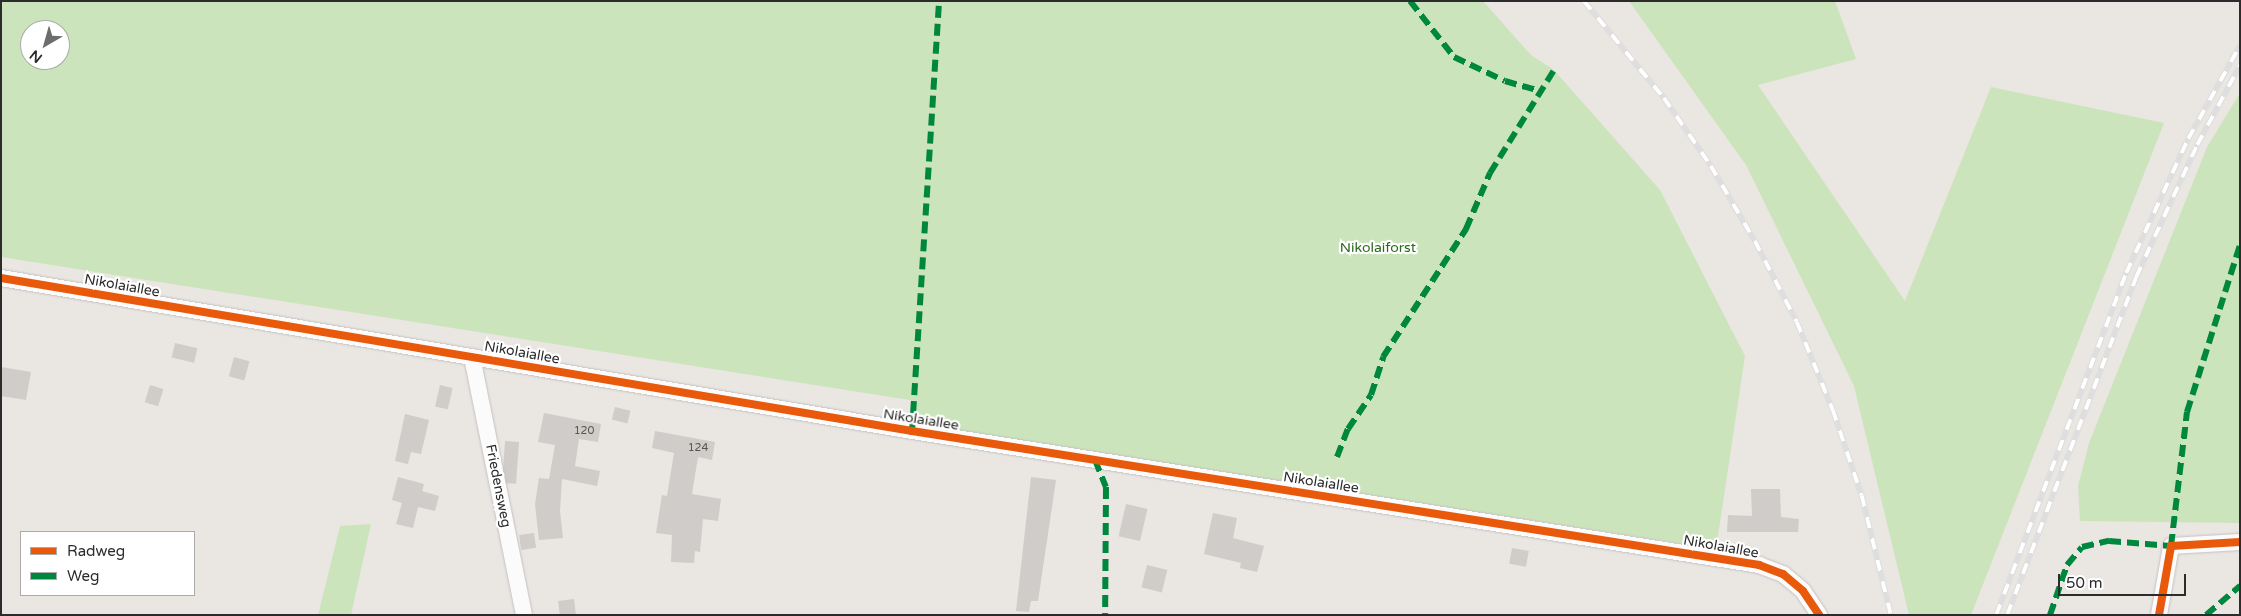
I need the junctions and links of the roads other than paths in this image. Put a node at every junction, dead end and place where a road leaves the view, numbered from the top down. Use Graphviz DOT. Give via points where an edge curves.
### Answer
graph roads {
  1 [pos="1,278"];
  2 [pos="472,357"];
  3 [pos="2240,542"];
  4 [pos="524,615"];
  5 [pos="1819,615"];
  6 [pos="2159,615"];
  1 -- 2 [label="street, Nikolaiallee"];
  2 -- 4 [label="street, Friedensweg"];
  2 -- 5 [label="street, Nikolaiallee" via="902,430 1760,565 1783,574 1803,591"];
  3 -- 6 [label="street" via="2171,546"];
}
